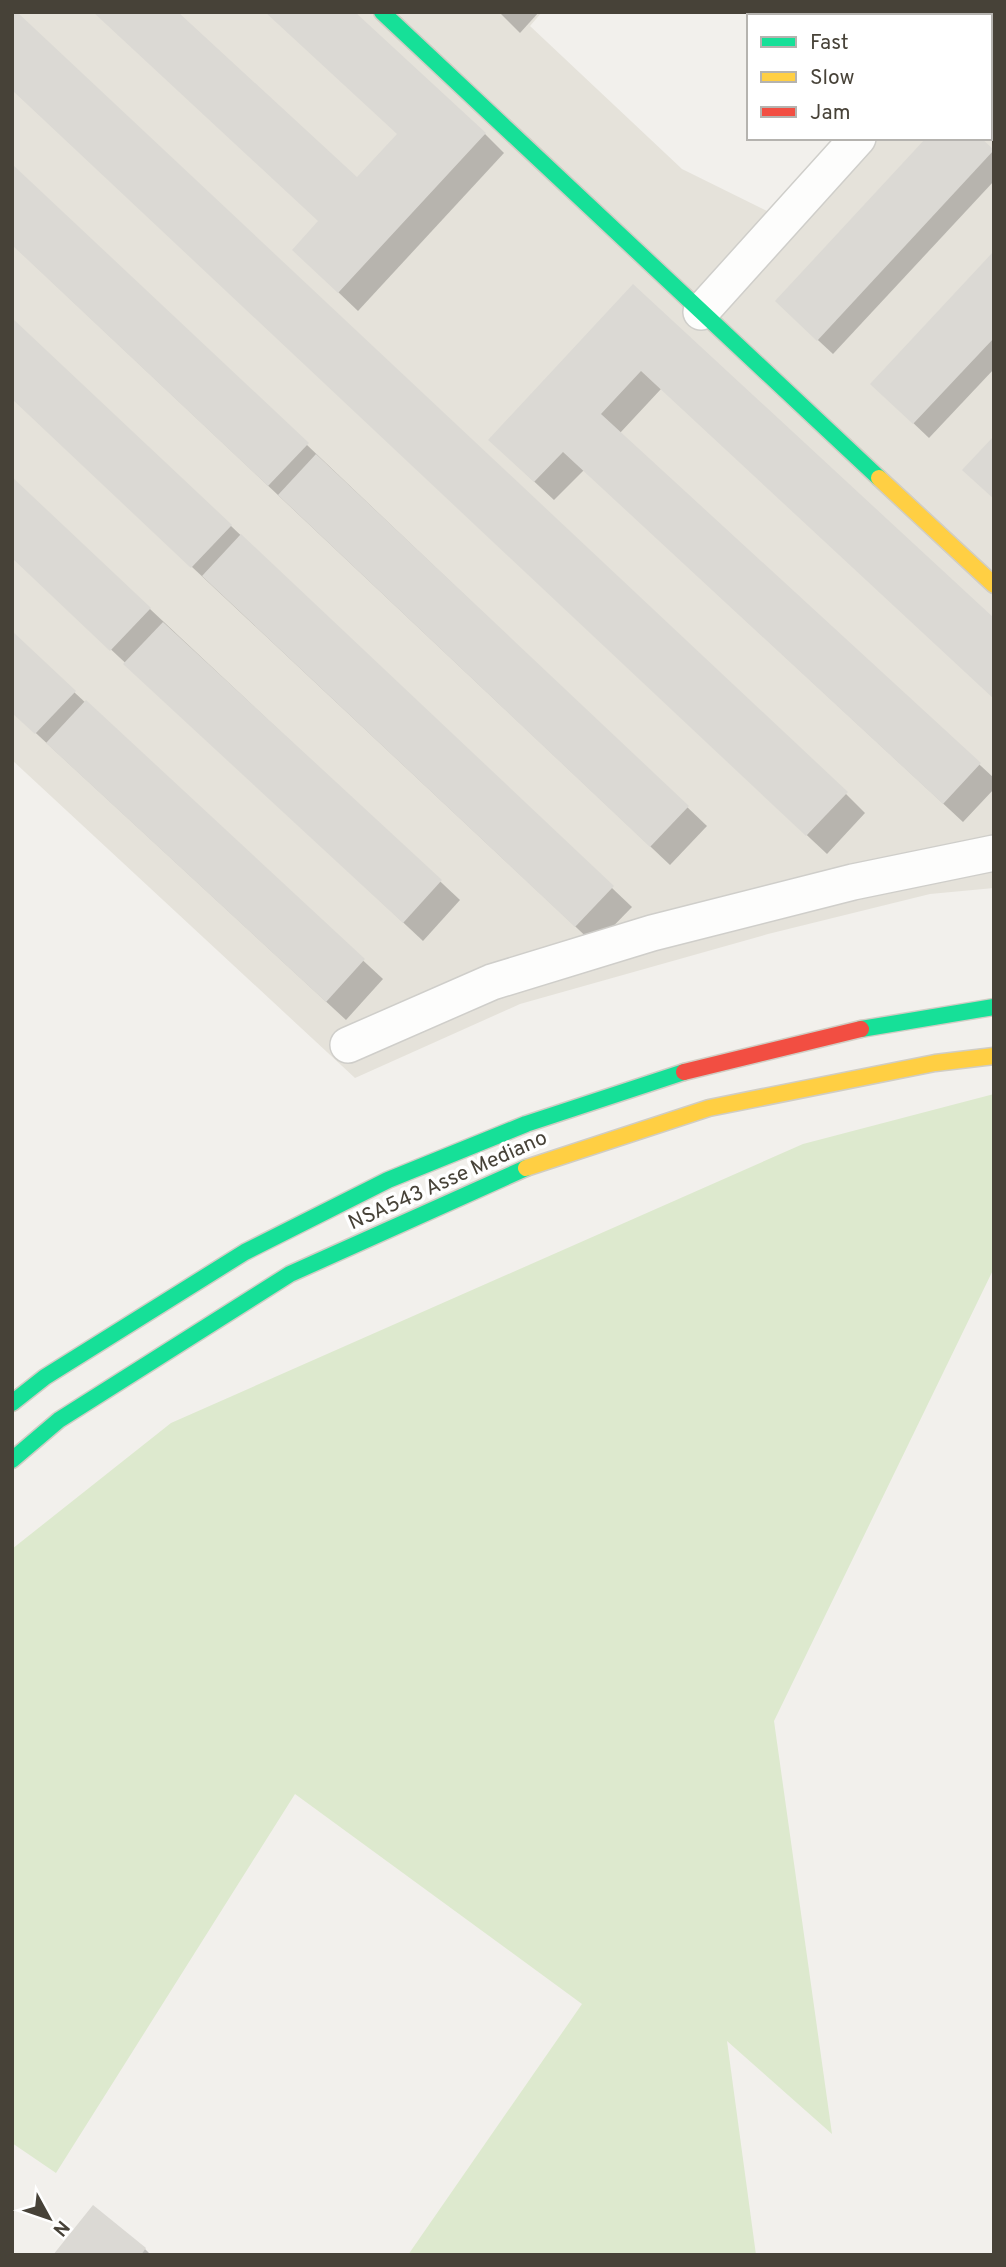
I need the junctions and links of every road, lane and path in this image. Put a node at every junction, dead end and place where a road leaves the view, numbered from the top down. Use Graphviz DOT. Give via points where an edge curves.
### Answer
graph roads {
  1 [pos="382,12"];
  2 [pos="856,140"];
  3 [pos="701,312"];
  4 [pos="994,585"];
  5 [pos="994,853"];
  6 [pos="994,1007"];
  7 [pos="348,1045"];
  8 [pos="994,1056"];
  9 [pos="12,1403"];
  10 [pos="12,1460"];
  1 -- 3 [label="main road"];
  2 -- 3 [label="street"];
  3 -- 4 [label="main road"];
  5 -- 7 [label="street" via="652,933 492,982"];
  6 -- 9 [label="main road, NSA543 Asse Mediano" via="855,1030 695,1069 526,1124 413,1170 245,1252 45,1377"];
  8 -- 10 [label="main road, NSA543 Asse Mediano" via="935,1063 709,1108 538,1162 290,1274 59,1420"];
}
